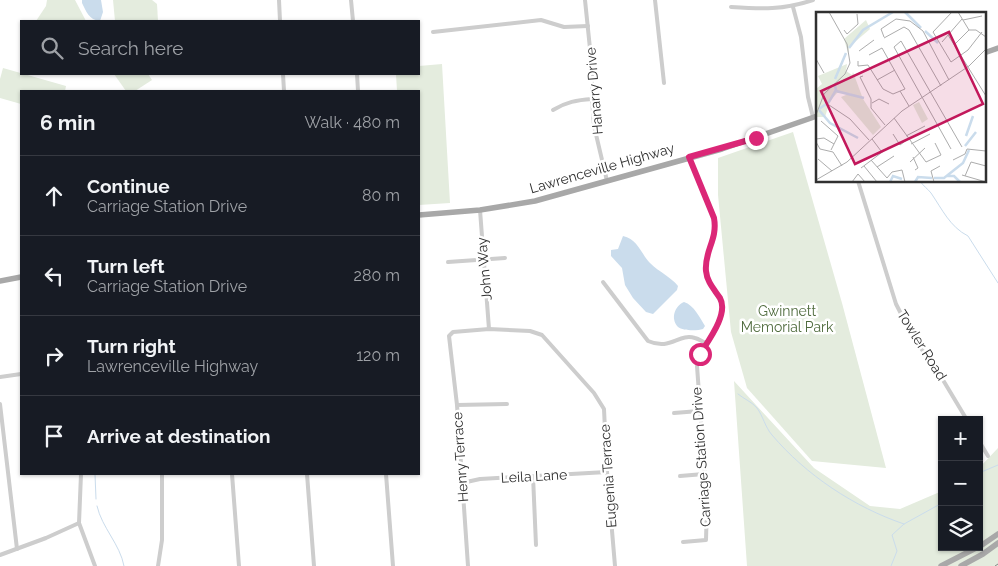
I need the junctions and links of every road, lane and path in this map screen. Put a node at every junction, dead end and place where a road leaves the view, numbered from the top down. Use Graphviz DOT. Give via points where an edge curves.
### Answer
graph roads {
  1 [pos="279,0"];
  2 [pos="351,0"];
  3 [pos="585,0"];
  4 [pos="655,0"];
  5 [pos="813,0"];
  6 [pos="731,7"];
  7 [pos="793,7"];
  8 [pos="280,20"];
  9 [pos="353,20"];
  10 [pos="588,26"];
  11 [pos="433,32"];
  12 [pos="998,48"];
  13 [pos="986,52"];
  14 [pos="283,75"];
  15 [pos="357,75"];
  16 [pos="664,83"];
  17 [pos="284,90"];
  18 [pos="358,90"];
  19 [pos="592,99"];
  20 [pos="552,110"];
  21 [pos="815,117"];
  22 [pos="689,157"];
  23 [pos="607,180"];
  24 [pos="858,182"];
  25 [pos="480,210"];
  26 [pos="420,215"];
  27 [pos="505,258"];
  28 [pos="483,260"];
  29 [pos="448,262"];
  30 [pos="20,278"];
  31 [pos="0,281"];
  32 [pos="602,282"];
  33 [pos="489,329"];
  34 [pos="706,344"];
  35 [pos="451,347"];
  36 [pos="20,374"];
  37 [pos="0,377"];
  38 [pos="0,404"];
  39 [pos="507,404"];
  40 [pos="457,405"];
  41 [pos="699,411"];
  42 [pos="674,413"];
  43 [pos="965,416"];
  44 [pos="983,448"];
  45 [pos="988,456"];
  46 [pos="6,462"];
  47 [pos="0,464"];
  48 [pos="607,472"];
  49 [pos="704,474"];
  50 [pos="81,475"];
  51 [pos="162,475"];
  52 [pos="232,475"];
  53 [pos="307,475"];
  54 [pos="386,475"];
  55 [pos="533,476"];
  56 [pos="680,476"];
  57 [pos="462,483"];
  58 [pos="79,523"];
  59 [pos="998,534"];
  60 [pos="683,542"];
  61 [pos="998,543"];
  62 [pos="983,544"];
  63 [pos="536,545"];
  64 [pos="17,549"];
  65 [pos="971,551"];
  66 [pos="0,555"];
  67 [pos="95,566"];
  68 [pos="158,566"];
  69 [pos="239,566"];
  70 [pos="314,566"];
  71 [pos="393,566"];
  72 [pos="468,566"];
  73 [pos="615,566"];
  74 [pos="941,566"];
  75 [pos="960,566"];
  1 -- 8 [label="street"];
  2 -- 9 [label="street"];
  3 -- 10 [label="street, Hanarry Drive"];
  4 -- 16 [label="street"];
  5 -- 7 [label="street"];
  6 -- 7 [label="street"];
  7 -- 21 [label="street" via="808,97"];
  10 -- 11 [label="street" via="564,27 541,20"];
  10 -- 19 [label="street, Hanarry Drive"];
  12 -- 13 [label="main road"];
  14 -- 17 [label="street"];
  15 -- 18 [label="street"];
  19 -- 20 [label="street" via="573,101"];
  19 -- 23 [label="street, Hanarry Drive" via="594,126"];
  21 -- 22 [label="main road, Lawrenceville Highway"];
  22 -- 23 [label="main road, Lawrenceville Highway"];
  22 -- 34 [label="street, Carriage Station Drive" via="716,229 707,256 706,272 721,301 722,311"];
  23 -- 25 [label="main road, Lawrenceville Highway" via="535,201"];
  24 -- 43 [label="street, Towler Road" via="896,304 912,335"];
  25 -- 26 [label="main road, Lawrenceville Highway"];
  25 -- 28 [label="street, John Way"];
  27 -- 28 [label="street"];
  28 -- 29 [label="street"];
  28 -- 33 [label="street, John Way"];
  30 -- 31 [label="main road"];
  32 -- 34 [label="street" via="648,341 664,345 694,337"];
  33 -- 35 [label="street, Eugenia Terrace" via="453,332 449,336"];
  33 -- 48 [label="street, Eugenia Terrace" via="530,331 542,335 594,393 604,409"];
  34 -- 41 [label="street, Carriage Station Drive" via="697,366"];
  35 -- 40 [label="street, Henry Terrace"];
  36 -- 37 [label="street"];
  38 -- 46 [label="street"];
  39 -- 40 [label="street"];
  40 -- 57 [label="street, Henry Terrace"];
  41 -- 42 [label="street"];
  41 -- 49 [label="street, Carriage Station Drive"];
  44 -- 45 [label="street"];
  46 -- 47 [label="street"];
  46 -- 64 [label="street"];
  48 -- 55 [label="street, Leila Lane"];
  48 -- 73 [label="street, Eugenia Terrace"];
  49 -- 56 [label="street"];
  49 -- 60 [label="street, Carriage Station Drive" via="706,540"];
  50 -- 58 [label="street"];
  51 -- 68 [label="street" via="162,540"];
  52 -- 69 [label="street"];
  53 -- 70 [label="street"];
  54 -- 71 [label="street"];
  55 -- 57 [label="street, Leila Lane"];
  55 -- 63 [label="street"];
  57 -- 72 [label="street, Henry Terrace"];
  58 -- 64 [label="street"];
  58 -- 67 [label="street"];
  59 -- 62 [label="main road"];
  61 -- 75 [label="main road"];
  64 -- 66 [label="street"];
  65 -- 74 [label="main road"];
}
